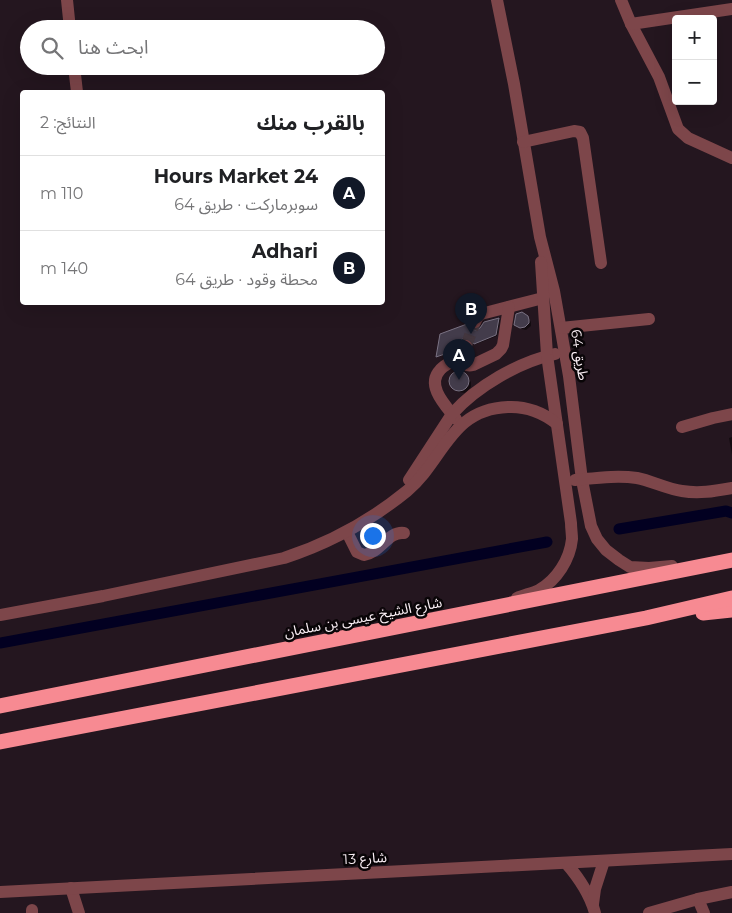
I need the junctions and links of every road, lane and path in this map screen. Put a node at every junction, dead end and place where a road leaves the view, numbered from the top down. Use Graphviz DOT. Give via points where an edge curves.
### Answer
graph roads {
  1 [pos="68,0"];
  2 [pos="497,0"];
  3 [pos="621,0"];
  4 [pos="732,9"];
  5 [pos="69,20"];
  6 [pos="631,24"];
  7 [pos="75,75"];
  8 [pos="77,90"];
  9 [pos="523,142"];
  10 [pos="732,158"];
  11 [pos="540,237"];
  12 [pos="602,263"];
  13 [pos="543,298"];
  14 [pos="509,306"];
  15 [pos="649,319"];
  16 [pos="475,322"];
  17 [pos="561,328"];
  18 [pos="466,346"];
  19 [pos="565,352"];
  20 [pos="547,355"];
  21 [pos="457,357"];
  22 [pos="452,414"];
  23 [pos="732,414"];
  24 [pos="557,424"];
  25 [pos="461,425"];
  26 [pos="682,427"];
  27 [pos="582,480"];
  28 [pos="565,482"];
  29 [pos="732,488"];
  30 [pos="397,498"];
  31 [pos="347,532"];
  32 [pos="404,533"];
  33 [pos="732,560"];
  34 [pos="732,598"];
  35 [pos="490,609"];
  36 [pos="732,610"];
  37 [pos="0,616"];
  38 [pos="646,618"];
  39 [pos="0,706"];
  40 [pos="0,742"];
  41 [pos="732,854"];
  42 [pos="604,861"];
  43 [pos="566,863"];
  44 [pos="72,888"];
  45 [pos="0,892"];
  46 [pos="732,892"];
  47 [pos="691,905"];
  48 [pos="594,908"];
  49 [pos="79,913"];
  50 [pos="649,913"];
  51 [pos="704,913"];
  1 -- 5 [label="street"];
  2 -- 9 [label="street, طريق 64"];
  3 -- 6 [label="street"];
  4 -- 6 [label="street"];
  6 -- 10 [label="street" via="659,77 678,130"];
  7 -- 8 [label="street"];
  9 -- 11 [label="street, طريق 64"];
  9 -- 12 [label="street" via="580,132"];
  11 -- 13 [label="street, طريق 64"];
  11 -- 17 [label="street, طريق 64"];
  13 -- 14 [label="street"];
  13 -- 20 [label="street, طريق 64"];
  14 -- 16 [label="street" via="481,314"];
  14 -- 21 [label="street" via="503,345 498,352 470,366"];
  15 -- 17 [label="street"];
  17 -- 19 [label="street, طريق 64"];
  18 -- 21 [label="street"];
  19 -- 20 [label="street"];
  19 -- 27 [label="street, طريق 64"];
  20 -- 22 [label="street" via="490,382"];
  20 -- 24 [label="street, طريق 64"];
  21 -- 22 [label="street" via="440,370 435,381 437,392"];
  22 -- 25 [label="street"];
  22 -- 30 [label="street"];
  23 -- 26 [label="street"];
  24 -- 25 [label="street" via="528,409 501,407 488,410"];
  24 -- 28 [label="street, طريق 64"];
  25 -- 30 [label="street" via="415,483"];
  27 -- 28 [label="street"];
  27 -- 29 [label="street" via="639,479 697,493"];
  27 -- 33 [label="street, طريق 64" via="591,526 597,539 606,550 630,567"];
  28 -- 35 [label="street, طريق 64" via="572,539 562,568 539,590"];
  30 -- 31 [label="street"];
  31 -- 32 [label="street" via="357,552 364,555 372,553 398,533"];
  31 -- 37 [label="street" via="284,558"];
  33 -- 35 [label="highway, شارع الشيخ عيسى بن سلمان"];
  34 -- 38 [label="highway"];
  35 -- 39 [label="highway, شارع الشيخ عيسى بن سلمان"];
  36 -- 38 [label="highway"];
  38 -- 40 [label="highway"];
  41 -- 42 [label="street, شارع 13"];
  42 -- 43 [label="street, شارع 13"];
  42 -- 48 [label="street"];
  43 -- 44 [label="street, شارع 13"];
  43 -- 48 [label="street" via="581,882"];
  44 -- 45 [label="street, شارع 13"];
  44 -- 49 [label="street"];
  46 -- 47 [label="street"];
  47 -- 50 [label="street"];
  47 -- 51 [label="street"];
}
